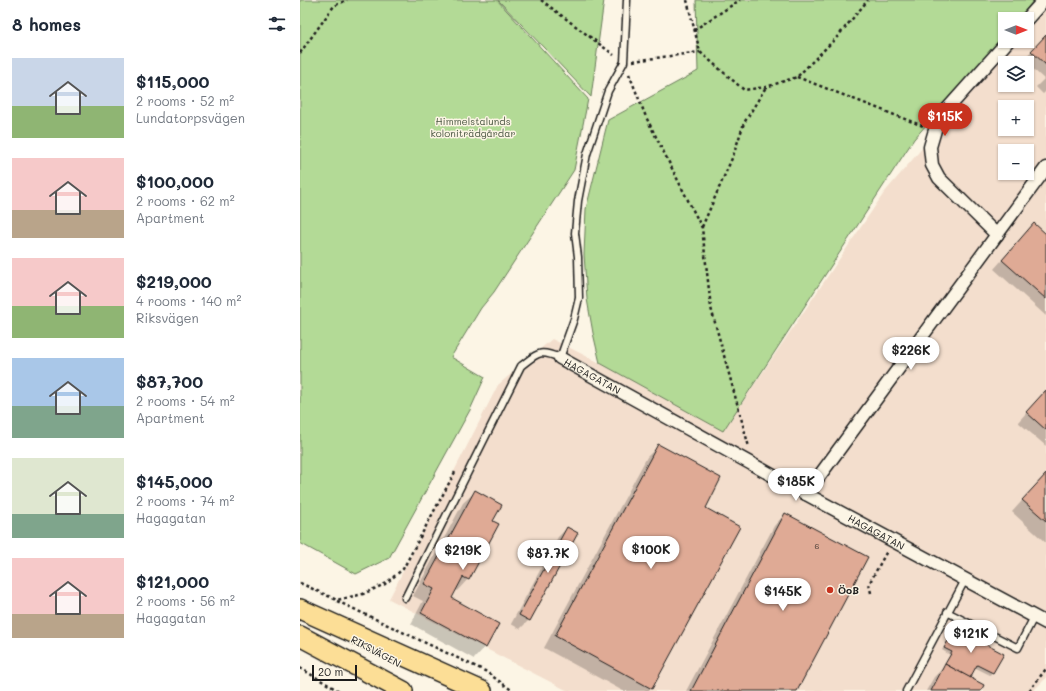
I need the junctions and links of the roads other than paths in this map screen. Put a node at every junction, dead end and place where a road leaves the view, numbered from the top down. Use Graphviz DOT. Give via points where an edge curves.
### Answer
graph roads {
  1 [pos="627,0"];
  2 [pos="1044,0"];
  3 [pos="1033,12"];
  4 [pos="1002,48"];
  5 [pos="1046,168"];
  6 [pos="997,235"];
  7 [pos="560,358"];
  8 [pos="806,494"];
  9 [pos="965,580"];
  10 [pos="404,598"];
  11 [pos="300,609"];
  12 [pos="947,612"];
  13 [pos="1034,617"];
  14 [pos="1046,623"];
  15 [pos="306,639"];
  16 [pos="382,691"];
  17 [pos="403,691"];
  18 [pos="451,691"];
  19 [pos="482,691"];
  20 [pos="906,691"];
  1 -- 7 [label="lane" via="624,62 608,91 587,154 578,201 575,233 579,298"];
  2 -- 3 [label="street"];
  4 -- 6 [label="street" via="942,116 934,130 930,147 932,165 939,178"];
  5 -- 6 [label="street"];
  6 -- 8 [label="street"];
  7 -- 8 [label="street, HAGAGATAN"];
  7 -- 10 [label="lane" via="540,352 521,366"];
  8 -- 9 [label="street, HAGAGATAN"];
  9 -- 12 [label="lane"];
  9 -- 13 [label="street, HAGAGATAN"];
  11 -- 18 [label="highway, RIKSVÄGEN"];
  11 -- 19 [label="highway"];
  12 -- 13 [label="lane" via="1018,648"];
  12 -- 20 [label="lane"];
  13 -- 14 [label="street, HAGAGATAN"];
  15 -- 16 [label="highway"];
  15 -- 17 [label="highway"];
}
